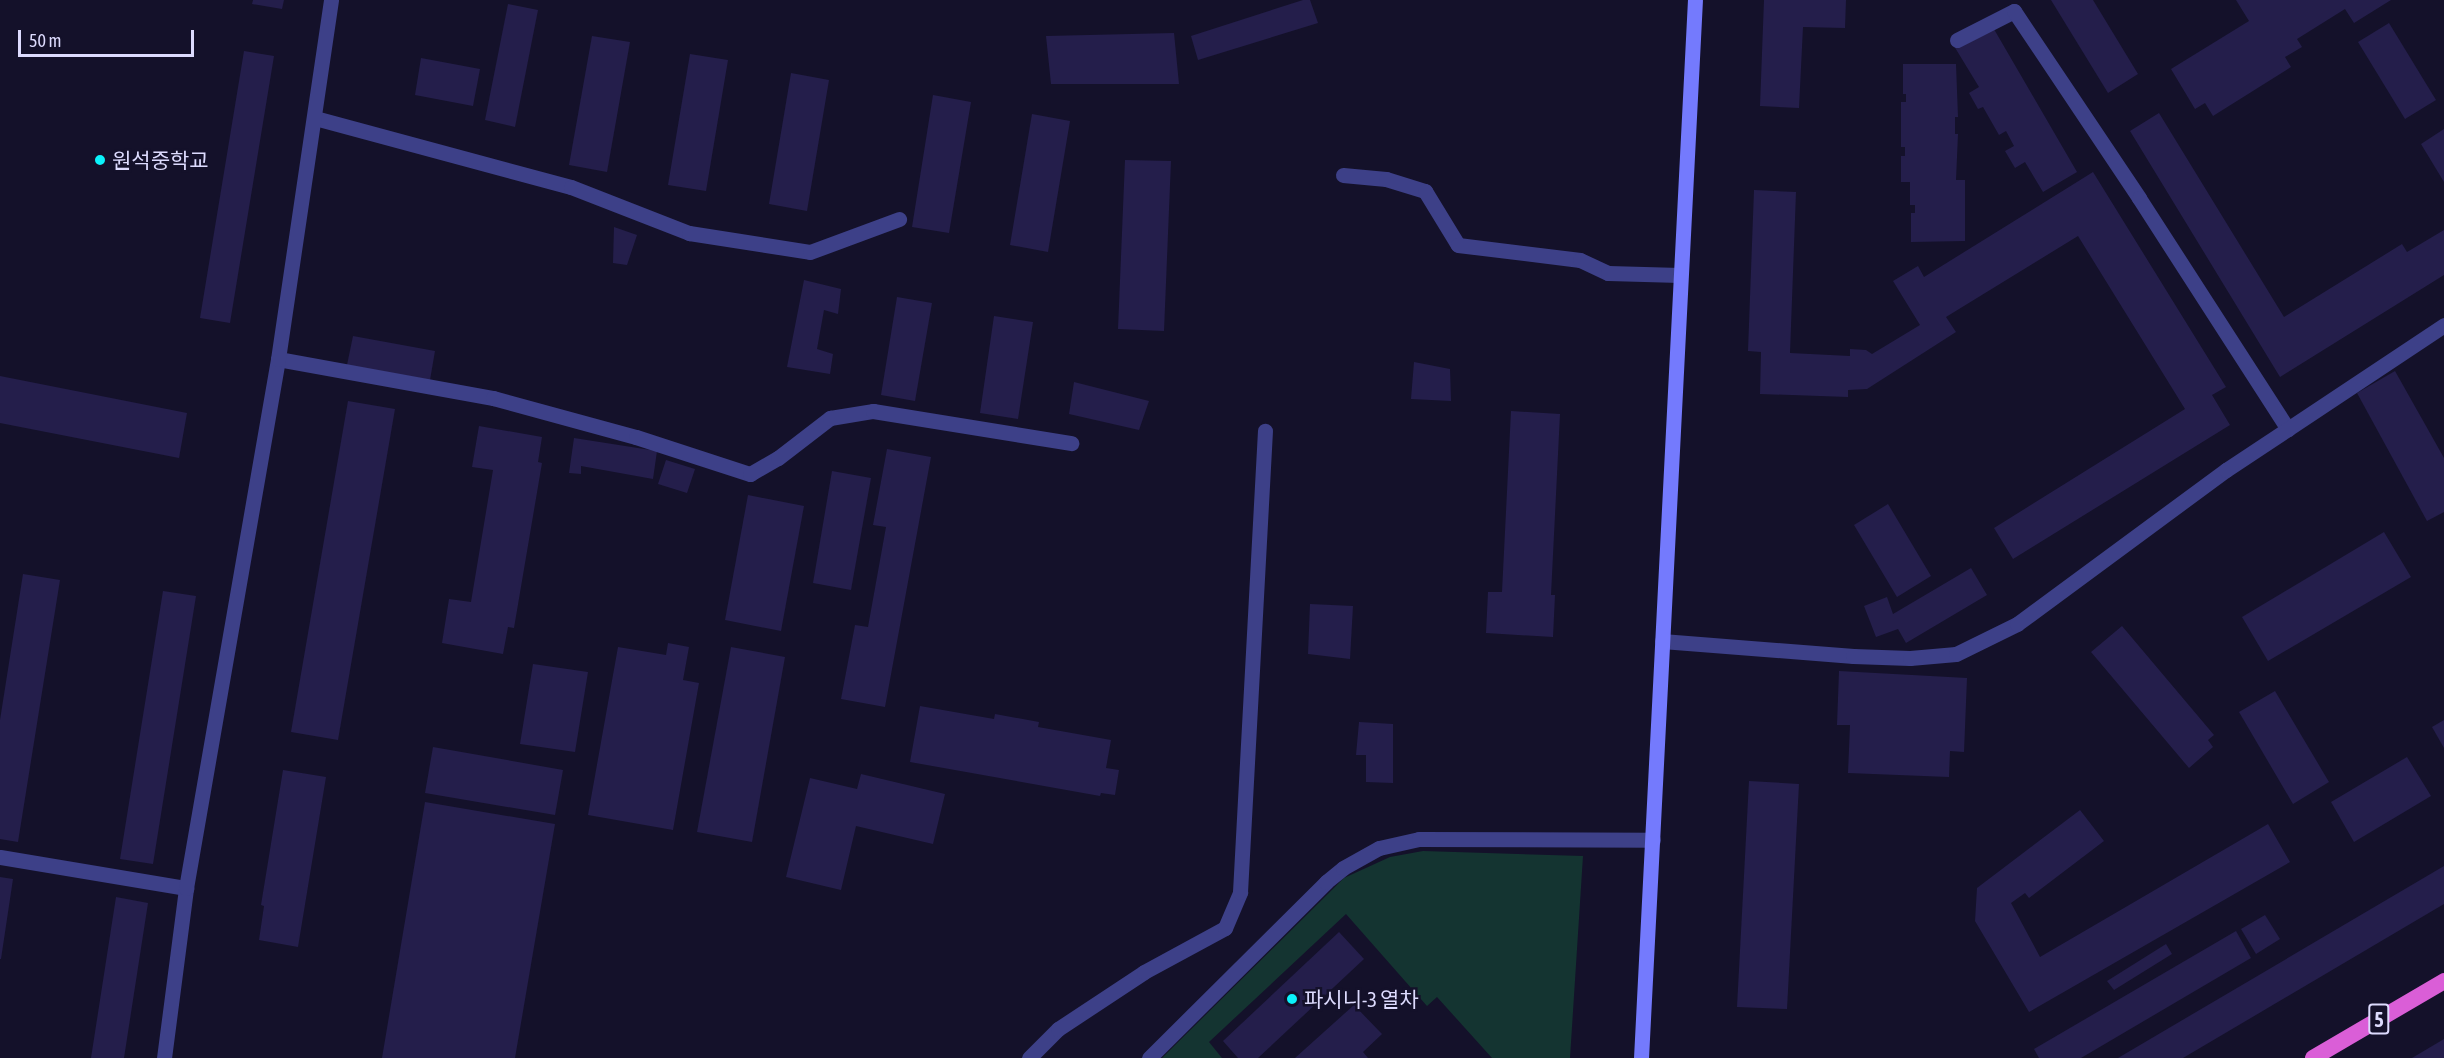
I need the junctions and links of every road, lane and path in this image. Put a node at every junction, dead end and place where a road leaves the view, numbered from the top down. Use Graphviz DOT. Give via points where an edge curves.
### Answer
graph roads {
  1 [pos="331,0"];
  2 [pos="1695,0"];
  3 [pos="1957,40"];
  4 [pos="315,118"];
  5 [pos="1343,175"];
  6 [pos="899,219"];
  7 [pos="1680,275"];
  8 [pos="2444,325"];
  9 [pos="278,359"];
  10 [pos="2288,429"];
  11 [pos="1265,431"];
  12 [pos="1071,443"];
  13 [pos="1662,641"];
  14 [pos="1653,840"];
  15 [pos="0,857"];
  16 [pos="186,888"];
  17 [pos="2444,981"];
  18 [pos="164,1058"];
  19 [pos="1029,1058"];
  20 [pos="1149,1058"];
  21 [pos="1641,1058"];
  22 [pos="2313,1058"];
  1 -- 4 [label="street"];
  2 -- 7 [label="main road"];
  3 -- 10 [label="street" via="2014,11"];
  4 -- 6 [label="street" via="571,188 689,233 810,252"];
  4 -- 9 [label="street"];
  5 -- 7 [label="street" via="1386,179 1425,191 1458,245 1580,260 1608,273"];
  7 -- 13 [label="main road"];
  8 -- 10 [label="street"];
  9 -- 12 [label="street" via="493,398 636,437 750,474 830,418 873,411"];
  9 -- 16 [label="street"];
  10 -- 13 [label="street" via="2017,624 1956,654 1910,658 1853,656"];
  11 -- 19 [label="street" via="1240,892 1225,928 1144,972 1058,1029"];
  13 -- 14 [label="main road"];
  14 -- 20 [label="street" via="1419,839 1379,848 1326,882"];
  14 -- 21 [label="main road"];
  15 -- 16 [label="street"];
  16 -- 18 [label="street"];
  17 -- 22 [label="highway, 5"];
}
